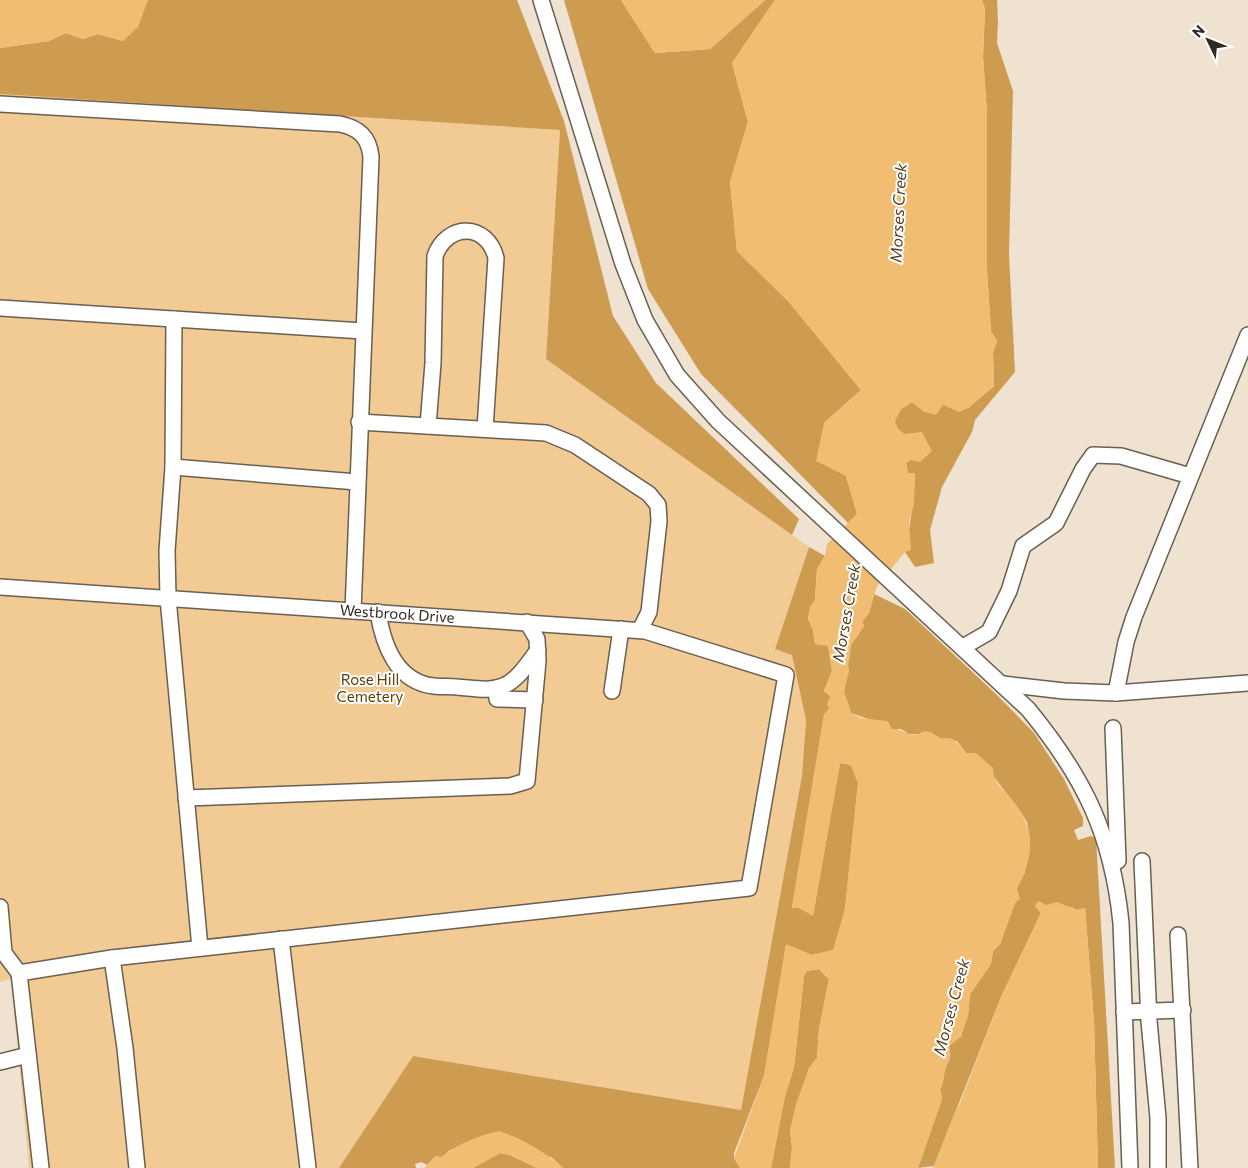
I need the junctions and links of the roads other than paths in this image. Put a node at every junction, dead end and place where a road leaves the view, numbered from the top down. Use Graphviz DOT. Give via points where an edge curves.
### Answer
graph roads {
  1 [pos="541,0"];
  2 [pos="0,104"];
  3 [pos="0,308"];
  4 [pos="174,319"];
  5 [pos="363,331"];
  6 [pos="1248,335"];
  7 [pos="359,422"];
  8 [pos="428,426"];
  9 [pos="485,429"];
  10 [pos="173,467"];
  11 [pos="1190,476"];
  12 [pos="357,482"];
  13 [pos="0,587"];
  14 [pos="168,598"];
  15 [pos="353,611"];
  16 [pos="378,612"];
  17 [pos="527,622"];
  18 [pos="622,629"];
  19 [pos="640,630"];
  20 [pos="963,647"];
  21 [pos="538,650"];
  22 [pos="1248,683"];
  23 [pos="1003,684"];
  24 [pos="496,688"];
  25 [pos="612,691"];
  26 [pos="1116,693"];
  27 [pos="535,700"];
  28 [pos="1113,728"];
  29 [pos="186,798"];
  30 [pos="1142,861"];
  31 [pos="0,907"];
  32 [pos="1121,923"];
  33 [pos="1178,935"];
  34 [pos="281,939"];
  35 [pos="200,948"];
  36 [pos="112,958"];
  37 [pos="19,973"];
  38 [pos="1183,1010"];
  39 [pos="1149,1011"];
  40 [pos="1124,1012"];
  41 [pos="28,1055"];
  42 [pos="0,1062"];
  43 [pos="41,1168"];
  44 [pos="137,1168"];
  45 [pos="308,1168"];
  46 [pos="1130,1168"];
  47 [pos="1158,1168"];
  48 [pos="1190,1168"];
  1 -- 20 [label="street" via="623,264 660,350 696,399"];
  2 -- 5 [label="street" via="340,124 357,130 368,142 371,157"];
  3 -- 4 [label="street"];
  4 -- 5 [label="street"];
  4 -- 10 [label="street"];
  5 -- 7 [label="street"];
  6 -- 11 [label="street"];
  7 -- 8 [label="street"];
  7 -- 12 [label="street"];
  8 -- 9 [label="street"];
  8 -- 9 [label="street" via="435,256 447,238 458,232 470,231 488,240 496,258"];
  9 -- 19 [label="street" via="535,430 556,436 654,499 658,505 659,521 649,612"];
  10 -- 12 [label="street"];
  10 -- 14 [label="street" via="167,551"];
  11 -- 20 [label="street" via="1121,456 1093,455 1082,469 1056,524 1023,546 1009,591 989,632"];
  11 -- 26 [label="street" via="1134,617"];
  12 -- 15 [label="street"];
  13 -- 14 [label="street, Westbrook Drive"];
  14 -- 15 [label="street, Westbrook Drive"];
  14 -- 29 [label="street"];
  15 -- 16 [label="street, Westbrook Drive"];
  16 -- 17 [label="street, Westbrook Drive"];
  16 -- 24 [label="street" via="387,648 399,668 416,681 433,686"];
  17 -- 18 [label="street, Westbrook Drive"];
  17 -- 21 [label="street" via="537,639"];
  18 -- 19 [label="street, Westbrook Drive"];
  18 -- 25 [label="street"];
  19 -- 34 [label="street, Westbrook Drive" via="786,675 749,888"];
  20 -- 23 [label="street"];
  21 -- 24 [label="street" via="505,686"];
  21 -- 27 [label="street"];
  22 -- 26 [label="street"];
  23 -- 26 [label="street"];
  23 -- 32 [label="street" via="1048,734 1084,788 1110,855"];
  24 -- 27 [label="street" via="497,699"];
  27 -- 29 [label="street" via="527,781 510,786"];
  28 -- 32 [label="street"];
  29 -- 35 [label="street"];
  30 -- 39 [label="street"];
  31 -- 37 [label="street" via="4,953"];
  32 -- 40 [label="street"];
  33 -- 38 [label="street"];
  34 -- 35 [label="street"];
  34 -- 45 [label="street"];
  35 -- 36 [label="street"];
  36 -- 37 [label="street"];
  36 -- 44 [label="street"];
  37 -- 41 [label="street"];
  38 -- 39 [label="street"];
  38 -- 48 [label="street"];
  39 -- 40 [label="street"];
  39 -- 47 [label="street" via="1158,1118"];
  40 -- 46 [label="street"];
  41 -- 42 [label="street"];
  41 -- 43 [label="street"];
}
